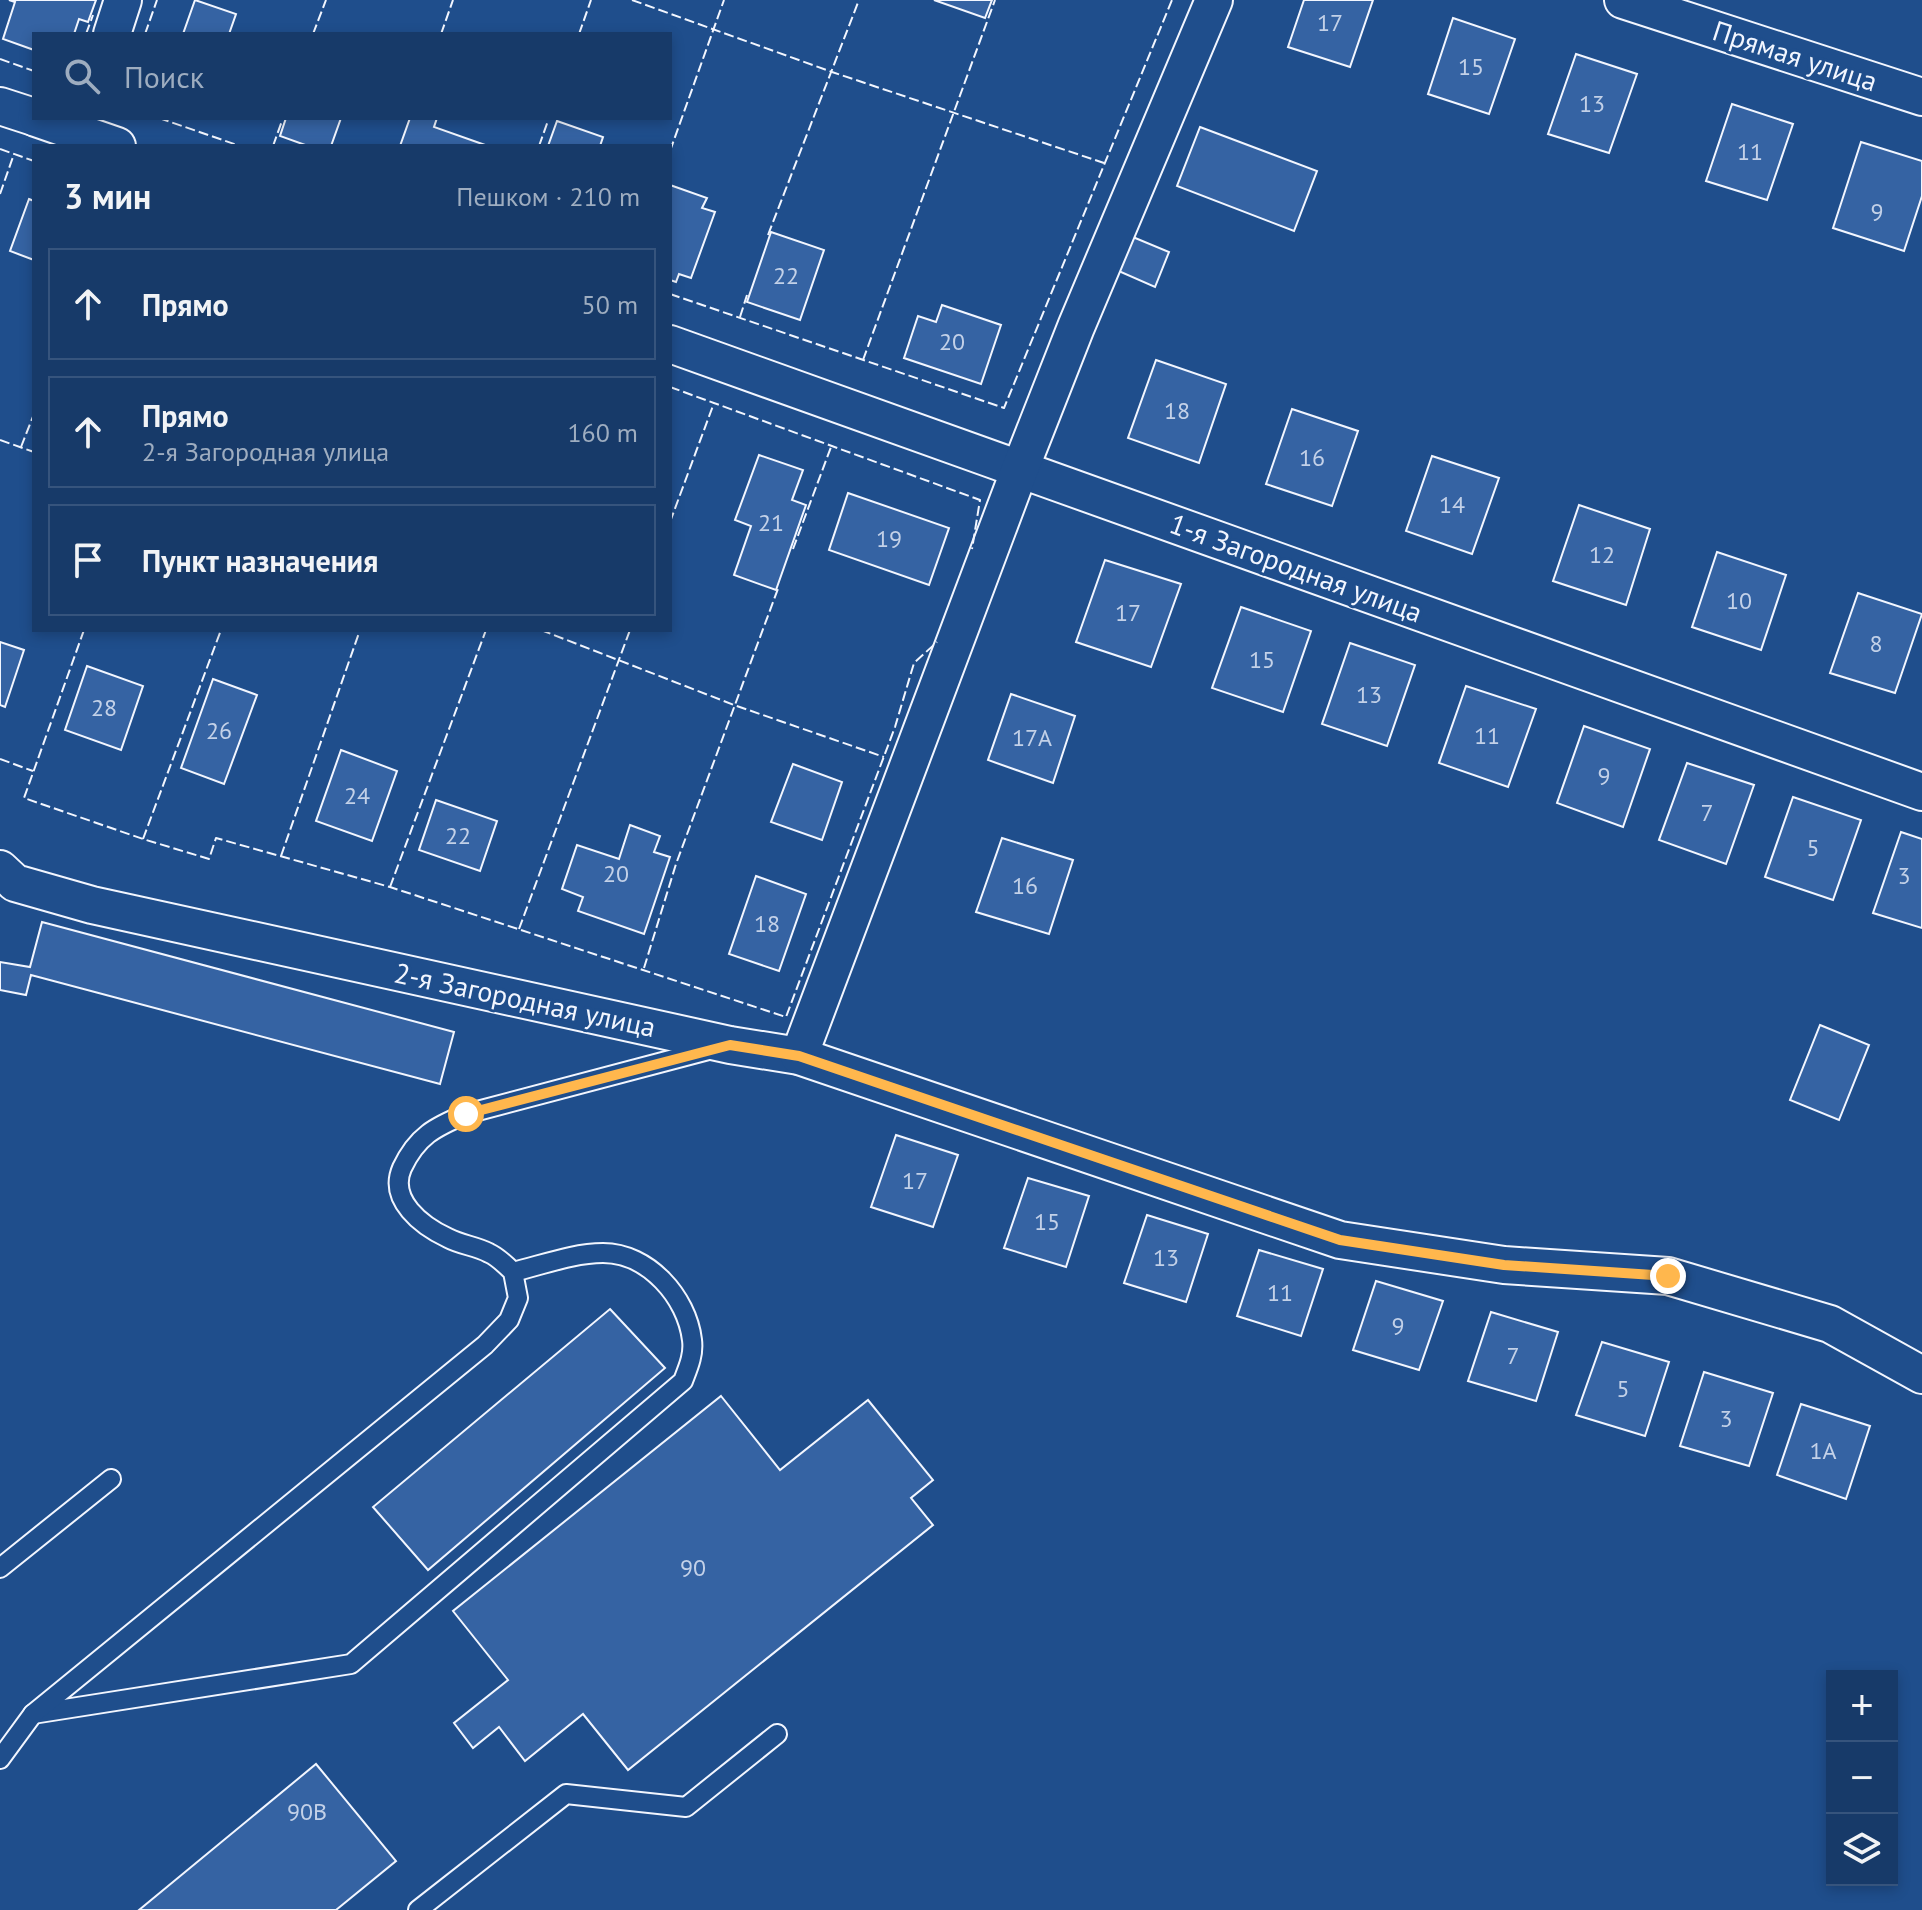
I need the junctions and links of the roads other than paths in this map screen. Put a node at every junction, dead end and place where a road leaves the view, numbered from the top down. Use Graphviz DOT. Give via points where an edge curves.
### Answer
graph roads {
  1 [pos="123,0"];
  2 [pos="1214,0"];
  3 [pos="1623,0"];
  4 [pos="113,32"];
  5 [pos="1922,97"];
  6 [pos="0,106"];
  7 [pos="32,117"];
  8 [pos="48,120"];
  9 [pos="81,125"];
  10 [pos="114,144"];
  11 [pos="672,345"];
  12 [pos="1020,469"];
  13 [pos="1922,792"];
  14 [pos="0,869"];
  15 [pos="730,1045"];
  16 [pos="799,1056"];
  17 [pos="513,1272"];
  18 [pos="1922,1375"];
  19 [pos="111,1479"];
  20 [pos="0,1568"];
  21 [pos="33,1714"];
  22 [pos="777,1734"];
  23 [pos="0,1759"];
  24 [pos="418,1910"];
  1 -- 4 [label="street"];
  2 -- 12 [label="street"];
  3 -- 5 [label="street, Прямая улица"];
  6 -- 7 [label="street"];
  8 -- 9 [label="street"];
  9 -- 10 [label="street"];
  11 -- 12 [label="street, 1-я Загородная улица"];
  12 -- 13 [label="street, 1-я Загородная улица"];
  12 -- 16 [label="street"];
  14 -- 15 [label="street, 2-я Загородная улица" via="15,883 92,905"];
  15 -- 16 [label="street, 2-я Загородная улица"];
  15 -- 17 [label="lane" via="466,1114 433,1128 410,1151 399,1174 400,1195 413,1216 447,1238 490,1253"];
  16 -- 18 [label="street, 2-я Загородная улица" via="1340,1240 1504,1265 1668,1276 1830,1324"];
  17 -- 21 [label="lane" via="518,1298 509,1320 485,1345"];
  17 -- 21 [label="lane" via="604,1253 638,1259 664,1280 682,1310 692,1339 683,1381 351,1664"];
  19 -- 20 [label="lane"];
  21 -- 23 [label="lane"];
  22 -- 24 [label="lane" via="686,1807 566,1794"];
}
